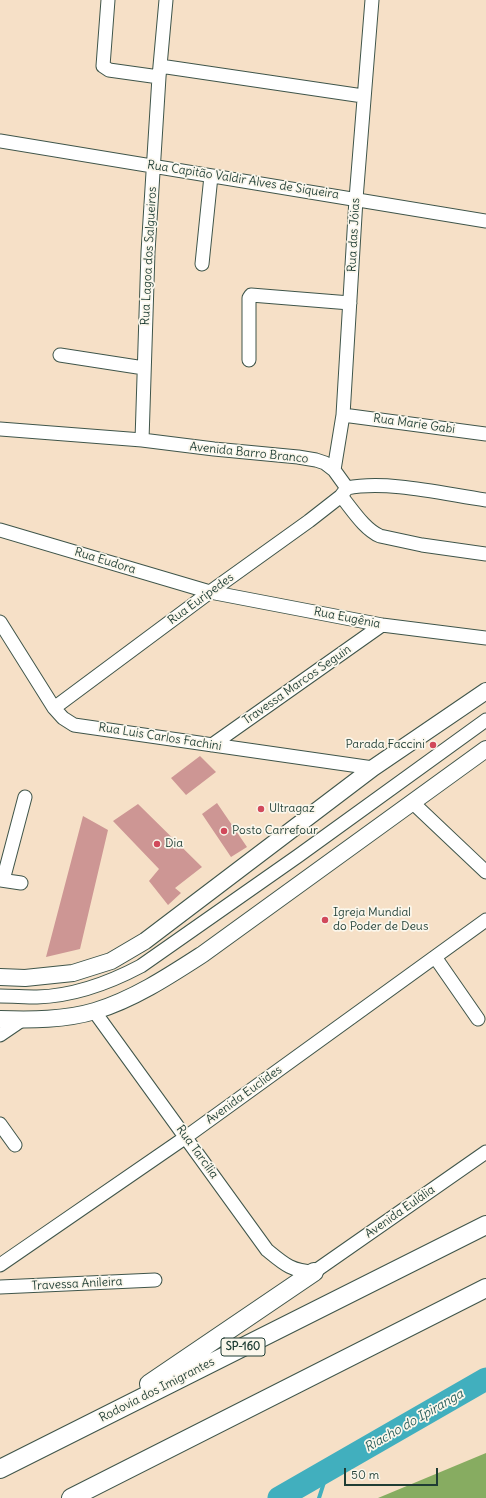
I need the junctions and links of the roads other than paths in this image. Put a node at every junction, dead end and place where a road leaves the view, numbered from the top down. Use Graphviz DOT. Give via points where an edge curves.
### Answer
graph roads {
  1 [pos="108,0"];
  2 [pos="166,0"];
  3 [pos="372,0"];
  4 [pos="159,72"];
  5 [pos="363,96"];
  6 [pos="0,141"];
  7 [pos="154,166"];
  8 [pos="211,176"];
  9 [pos="356,199"];
  10 [pos="486,221"];
  11 [pos="202,264"];
  12 [pos="350,303"];
  13 [pos="60,355"];
  14 [pos="249,360"];
  15 [pos="144,368"];
  16 [pos="343,415"];
  17 [pos="0,429"];
  18 [pos="486,434"];
  19 [pos="142,440"];
  20 [pos="334,470"];
  21 [pos="344,492"];
  22 [pos="486,500"];
  23 [pos="0,530"];
  24 [pos="486,554"];
  25 [pos="210,592"];
  26 [pos="0,622"];
  27 [pos="382,625"];
  28 [pos="486,638"];
  29 [pos="486,691"];
  30 [pos="54,708"];
  31 [pos="486,720"];
  32 [pos="212,745"];
  33 [pos="486,749"];
  34 [pos="373,768"];
  35 [pos="25,797"];
  36 [pos="412,802"];
  37 [pos="486,872"];
  38 [pos="1,880"];
  39 [pos="21,883"];
  40 [pos="486,920"];
  41 [pos="435,957"];
  42 [pos="0,977"];
  43 [pos="0,996"];
  44 [pos="94,1011"];
  45 [pos="0,1019"];
  46 [pos="478,1019"];
  47 [pos="22,1020"];
  48 [pos="0,1035"];
  49 [pos="0,1124"];
  50 [pos="186,1137"];
  51 [pos="15,1145"];
  52 [pos="486,1152"];
  53 [pos="486,1225"];
  54 [pos="0,1266"];
  55 [pos="314,1272"];
  56 [pos="155,1280"];
  57 [pos="0,1287"];
  58 [pos="486,1288"];
  59 [pos="90,1424"];
  60 [pos="0,1470"];
  61 [pos="71,1498"];
  1 -- 4 [label="street" via="103,66 109,70 136,75"];
  2 -- 4 [label="street, Rua Lagoa dos Salgueiros"];
  3 -- 5 [label="street, Rua das Jóias"];
  4 -- 5 [label="street"];
  4 -- 7 [label="street, Rua Lagoa dos Salgueiros"];
  5 -- 9 [label="street, Rua das Jóias"];
  6 -- 7 [label="street, Rua Capitão Valdir Alves de Siqueira"];
  7 -- 8 [label="street, Rua Capitão Valdir Alves de Siqueira"];
  7 -- 15 [label="street, Rua Lagoa dos Salgueiros"];
  8 -- 9 [label="street, Rua Capitão Valdir Alves de Siqueira"];
  8 -- 11 [label="street"];
  9 -- 10 [label="street, Rua Capitão Valdir Alves de Siqueira"];
  9 -- 12 [label="street, Rua das Jóias"];
  12 -- 14 [label="street" via="251,295"];
  12 -- 16 [label="street, Rua das Jóias"];
  13 -- 15 [label="street"];
  15 -- 19 [label="street, Rua Lagoa dos Salgueiros"];
  16 -- 18 [label="street, Rua Marie Gabi"];
  16 -- 20 [label="street, Rua das Jóias"];
  17 -- 19 [label="street, Avenida Barro Branco"];
  19 -- 20 [label="street, Avenida Barro Branco" via="298,457 316,460"];
  20 -- 21 [label="street, Avenida Barro Branco"];
  21 -- 22 [label="street" via="370,486 392,487"];
  21 -- 24 [label="street, Avenida Barro Branco" via="367,527 380,536"];
  21 -- 25 [label="street, Rua Eurípedes" via="309,521"];
  23 -- 25 [label="street, Rua Eudora"];
  25 -- 27 [label="street, Rua Eugênia"];
  25 -- 30 [label="street, Rua Eurípedes"];
  26 -- 30 [label="street, Rua Luis Carlos Fachini"];
  27 -- 28 [label="street, Rua Eugênia"];
  27 -- 32 [label="street, Travessa Marcos Seguin"];
  29 -- 34 [label="main road"];
  30 -- 32 [label="street, Rua Luis Carlos Fachini" via="63,718 74,724"];
  31 -- 43 [label="street" via="141,966 108,982 81,991 37,997"];
  32 -- 34 [label="street, Rua Luis Carlos Fachini"];
  33 -- 36 [label="main road"];
  34 -- 42 [label="main road" via="145,941 111,960 73,973 25,978"];
  35 -- 38 [label="street"];
  36 -- 37 [label="street"];
  36 -- 44 [label="main road" via="203,954 163,980 128,998"];
  38 -- 39 [label="street"];
  40 -- 41 [label="street, Avenida Euclides"];
  41 -- 46 [label="street"];
  41 -- 50 [label="street, Avenida Euclides"];
  44 -- 47 [label="main road"];
  44 -- 50 [label="street, Rua Tarcília"];
  45 -- 47 [label="main road"];
  47 -- 48 [label="street"];
  49 -- 51 [label="street"];
  50 -- 54 [label="street, Avenida Euclides"];
  50 -- 55 [label="street, Rua Tarcília" via="267,1250 282,1263 298,1271"];
  52 -- 55 [label="street, Avenida Eulália"];
  53 -- 59 [label="highway, Rodovia dos Imigrantes / SP-160"];
  55 -- 59 [label="highway"];
  56 -- 57 [label="street, Travessa Anileira"];
  58 -- 61 [label="highway"];
  59 -- 60 [label="highway, Rodovia dos Imigrantes / SP-160"];
}
